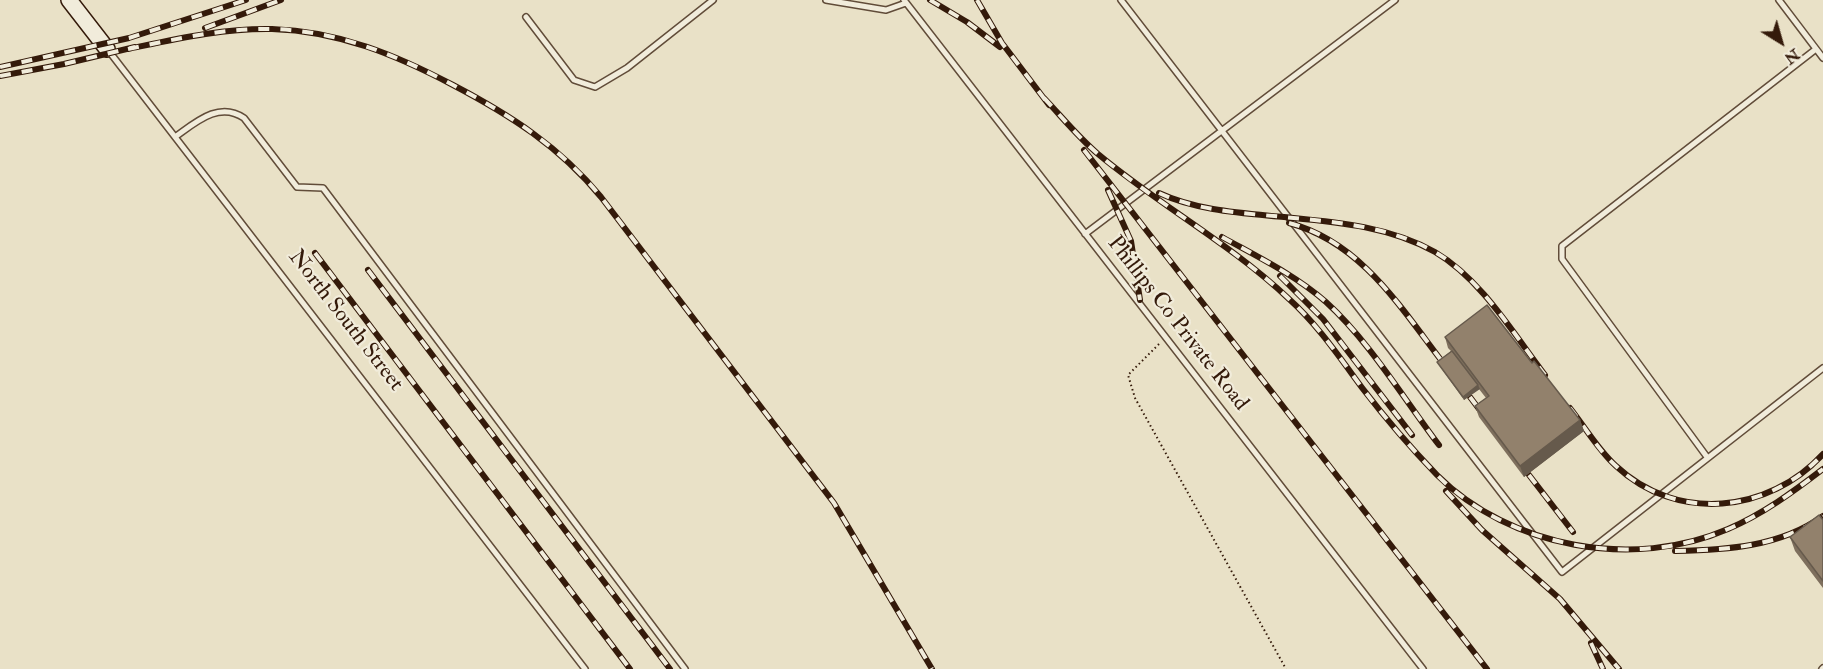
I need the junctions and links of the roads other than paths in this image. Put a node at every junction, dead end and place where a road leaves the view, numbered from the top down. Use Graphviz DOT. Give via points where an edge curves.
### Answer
graph roads {
  1 [pos="69,0"];
  2 [pos="712,0"];
  3 [pos="826,0"];
  4 [pos="1121,0"];
  5 [pos="1395,0"];
  6 [pos="1779,0"];
  7 [pos="905,2"];
  8 [pos="526,17"];
  9 [pos="107,49"];
  10 [pos="1816,49"];
  11 [pos="1823,58"];
  12 [pos="1223,131"];
  13 [pos="175,137"];
  14 [pos="1085,234"];
  15 [pos="1823,368"];
  16 [pos="1707,457"];
  17 [pos="585,669"];
  18 [pos="685,669"];
  19 [pos="1423,669"];
  1 -- 9 [label="street, North South Street"];
  2 -- 8 [label="lane" via="627,68 595,87 574,80"];
  3 -- 7 [label="lane" via="886,10"];
  4 -- 12 [label="lane"];
  5 -- 12 [label="lane"];
  6 -- 10 [label="lane"];
  7 -- 14 [label="lane, Phillips Co Private Road"];
  9 -- 13 [label="lane, North South Street"];
  10 -- 11 [label="lane"];
  10 -- 16 [label="lane" via="1563,246 1562,259"];
  12 -- 14 [label="lane"];
  12 -- 16 [label="lane" via="1562,572"];
  13 -- 17 [label="lane, North South Street"];
  13 -- 18 [label="lane" via="200,118 226,110 236,113 297,187 323,188"];
  14 -- 19 [label="lane, Phillips Co Private Road"];
  15 -- 16 [label="lane"];
}
